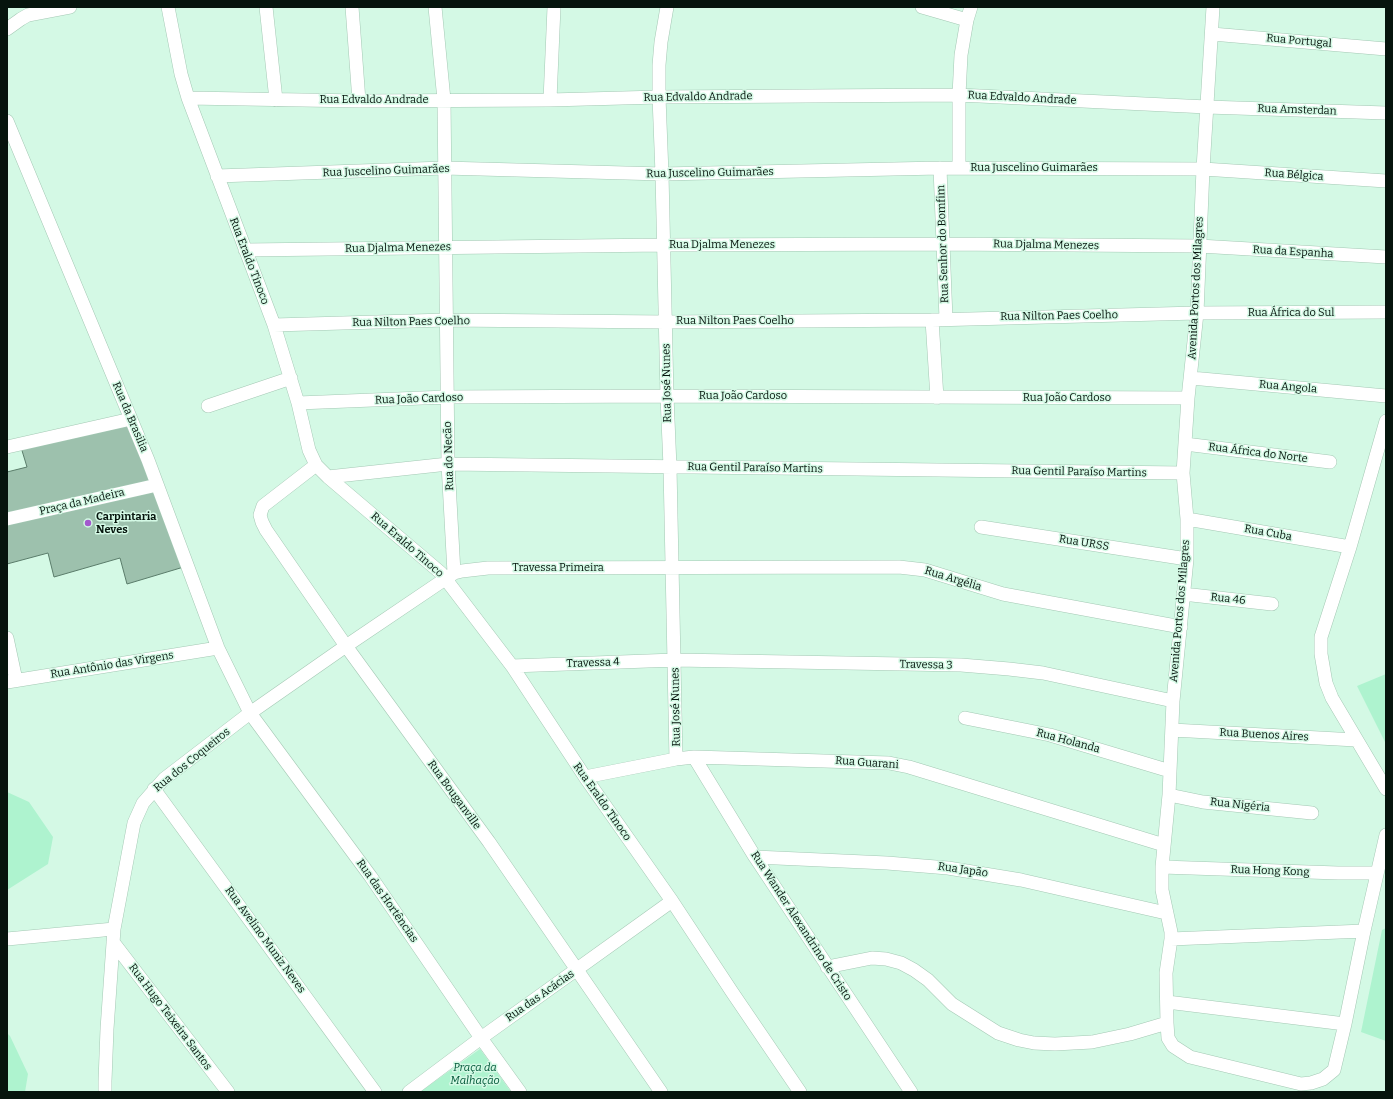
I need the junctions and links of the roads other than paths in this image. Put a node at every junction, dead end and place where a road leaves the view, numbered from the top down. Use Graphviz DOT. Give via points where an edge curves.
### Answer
graph roads {
  1 [pos="70,7"];
  2 [pos="168,7"];
  3 [pos="266,7"];
  4 [pos="352,7"];
  5 [pos="435,7"];
  6 [pos="554,7"];
  7 [pos="667,7"];
  8 [pos="922,7"];
  9 [pos="971,7"];
  10 [pos="1213,7"];
  11 [pos="967,20"];
  12 [pos="7,29"];
  13 [pos="1212,34"];
  14 [pos="1386,49"];
  15 [pos="959,95"];
  16 [pos="188,98"];
  17 [pos="659,98"];
  18 [pos="276,100"];
  19 [pos="444,100"];
  20 [pos="550,100"];
  21 [pos="359,101"];
  22 [pos="1207,106"];
  23 [pos="1386,113"];
  24 [pos="7,121"];
  25 [pos="444,168"];
  26 [pos="940,168"];
  27 [pos="959,168"];
  28 [pos="1203,169"];
  29 [pos="662,174"];
  30 [pos="217,176"];
  31 [pos="1386,181"];
  32 [pos="944,244"];
  33 [pos="664,245"];
  34 [pos="1199,246"];
  35 [pos="446,247"];
  36 [pos="245,250"];
  37 [pos="1386,257"];
  38 [pos="1386,312"];
  39 [pos="1197,313"];
  40 [pos="946,319"];
  41 [pos="446,320"];
  42 [pos="932,320"];
  43 [pos="666,322"];
  44 [pos="274,325"];
  45 [pos="291,378"];
  46 [pos="1191,378"];
  47 [pos="667,396"];
  48 [pos="1386,396"];
  49 [pos="448,397"];
  50 [pos="937,398"];
  51 [pos="1188,398"];
  52 [pos="298,403"];
  53 [pos="208,406"];
  54 [pos="131,419"];
  55 [pos="1386,420"];
  56 [pos="1185,444"];
  57 [pos="7,447"];
  58 [pos="1330,462"];
  59 [pos="448,464"];
  60 [pos="316,465"];
  61 [pos="670,467"];
  62 [pos="1183,473"];
  63 [pos="328,477"];
  64 [pos="157,485"];
  65 [pos="7,519"];
  66 [pos="1186,520"];
  67 [pos="981,527"];
  68 [pos="1350,547"];
  69 [pos="1187,559"];
  70 [pos="673,567"];
  71 [pos="450,576"];
  72 [pos="1184,594"];
  73 [pos="1272,604"];
  74 [pos="1181,627"];
  75 [pos="7,638"];
  76 [pos="346,646"];
  77 [pos="218,648"];
  78 [pos="675,660"];
  79 [pos="512,666"];
  80 [pos="11,681"];
  81 [pos="1173,701"];
  82 [pos="250,713"];
  83 [pos="965,718"];
  84 [pos="1172,730"];
  85 [pos="1356,740"];
  86 [pos="694,757"];
  87 [pos="676,759"];
  88 [pos="1170,770"];
  89 [pos="585,777"];
  90 [pos="154,789"];
  91 [pos="1386,789"];
  92 [pos="1169,795"];
  93 [pos="1312,813"];
  94 [pos="1386,835"];
  95 [pos="1164,844"];
  96 [pos="755,856"];
  97 [pos="1162,867"];
  98 [pos="1377,873"];
  99 [pos="672,901"];
  100 [pos="1166,913"];
  101 [pos="1364,931"];
  102 [pos="113,936"];
  103 [pos="7,939"];
  104 [pos="1171,940"];
  105 [pos="827,967"];
  106 [pos="576,970"];
  107 [pos="1167,1002"];
  108 [pos="1167,1023"];
  109 [pos="1345,1024"];
  110 [pos="481,1038"];
  111 [pos="105,1092"];
  112 [pos="228,1092"];
  113 [pos="375,1092"];
  114 [pos="409,1092"];
  115 [pos="520,1092"];
  116 [pos="661,1092"];
  117 [pos="800,1092"];
  118 [pos="911,1092"];
  1 -- 12 [label="street" via="28,15"];
  2 -- 16 [label="street, Rua Eraldo Tinoco"];
  3 -- 18 [label="street"];
  4 -- 21 [label="street"];
  5 -- 19 [label="street, Rua do Necão"];
  6 -- 20 [label="street"];
  7 -- 17 [label="street, Rua José Nunes" via="661,42"];
  8 -- 11 [label="street"];
  9 -- 11 [label="street"];
  10 -- 13 [label="street, Avenida Portos dos Milagres"];
  11 -- 15 [label="street" via="961,54"];
  13 -- 14 [label="street, Rua Portugal"];
  13 -- 22 [label="street, Avenida Portos dos Milagres"];
  15 -- 17 [label="street, Rua Edvaldo Andrade"];
  15 -- 22 [label="street, Rua Edvaldo Andrade"];
  15 -- 27 [label="street"];
  16 -- 18 [label="street, Rua Edvaldo Andrade"];
  16 -- 30 [label="street, Rua Eraldo Tinoco"];
  17 -- 20 [label="street, Rua Edvaldo Andrade"];
  17 -- 29 [label="street, Rua José Nunes"];
  18 -- 21 [label="street, Rua Edvaldo Andrade"];
  19 -- 20 [label="street, Rua Edvaldo Andrade"];
  19 -- 21 [label="street, Rua Edvaldo Andrade"];
  19 -- 25 [label="street, Rua do Necão"];
  22 -- 23 [label="street, Rua Amsterdan"];
  22 -- 28 [label="street, Avenida Portos dos Milagres"];
  24 -- 54 [label="street, Rua da Brasilia"];
  25 -- 29 [label="street, Rua Juscelino Guimarães"];
  25 -- 30 [label="street, Rua Juscelino Guimarães"];
  25 -- 35 [label="street, Rua do Necão"];
  26 -- 27 [label="street, Rua Juscelino Guimarães"];
  26 -- 29 [label="street, Rua Juscelino Guimarães"];
  26 -- 32 [label="street, Rua Senhor do Bomfim"];
  27 -- 28 [label="street, Rua Juscelino Guimarães"];
  28 -- 31 [label="street, Rua Bélgica"];
  28 -- 34 [label="street, Avenida Portos dos Milagres"];
  29 -- 33 [label="street, Rua José Nunes"];
  30 -- 36 [label="street, Rua Eraldo Tinoco"];
  32 -- 33 [label="street, Rua Djalma Menezes"];
  32 -- 34 [label="street, Rua Djalma Menezes"];
  32 -- 40 [label="street, Rua Senhor do Bomfim"];
  33 -- 35 [label="street, Rua Djalma Menezes"];
  33 -- 43 [label="street, Rua José Nunes"];
  34 -- 37 [label="street, Rua da Espanha"];
  34 -- 39 [label="street, Avenida Portos dos Milagres"];
  35 -- 36 [label="street, Rua Djalma Menezes"];
  35 -- 41 [label="street, Rua do Necão"];
  36 -- 44 [label="street, Rua Eraldo Tinoco"];
  38 -- 39 [label="street, Rua África do Sul"];
  39 -- 40 [label="street, Rua Nilton Paes Coelho"];
  39 -- 46 [label="street, Avenida Portos dos Milagres"];
  40 -- 42 [label="street, Rua Nilton Paes Coelho"];
  41 -- 43 [label="street, Rua Nilton Paes Coelho"];
  41 -- 44 [label="street, Rua Nilton Paes Coelho"];
  41 -- 49 [label="street, Rua do Necão"];
  42 -- 43 [label="street, Rua Nilton Paes Coelho"];
  42 -- 50 [label="street"];
  43 -- 47 [label="street, Rua José Nunes"];
  44 -- 45 [label="street, Rua Eraldo Tinoco"];
  45 -- 52 [label="street, Rua Eraldo Tinoco"];
  45 -- 53 [label="street"];
  46 -- 48 [label="street, Rua Angola"];
  46 -- 51 [label="street, Avenida Portos dos Milagres"];
  47 -- 49 [label="street, Rua João Cardoso"];
  47 -- 50 [label="street, Rua João Cardoso"];
  47 -- 61 [label="street, Rua José Nunes"];
  49 -- 52 [label="street, Rua João Cardoso"];
  49 -- 59 [label="street, Rua do Necão"];
  50 -- 51 [label="street, Rua João Cardoso"];
  51 -- 56 [label="street, Avenida Portos dos Milagres"];
  52 -- 60 [label="street, Rua Eraldo Tinoco" via="309,450"];
  54 -- 57 [label="street"];
  54 -- 64 [label="street, Rua da Brasilia"];
  55 -- 68 [label="street"];
  56 -- 58 [label="street, Rua África do Norte"];
  56 -- 62 [label="street, Avenida Portos dos Milagres"];
  59 -- 61 [label="street, Rua Gentil Paraíso Martins"];
  59 -- 63 [label="street, Rua Gentil Paraíso Martins"];
  59 -- 71 [label="street, Rua do Necão"];
  60 -- 63 [label="street, Rua Eraldo Tinoco"];
  60 -- 76 [label="street, Rua Bouganville" via="261,508 262,522"];
  61 -- 62 [label="street, Rua Gentil Paraíso Martins"];
  61 -- 70 [label="street, Rua José Nunes"];
  62 -- 66 [label="street, Avenida Portos dos Milagres"];
  63 -- 71 [label="street, Rua Eraldo Tinoco" via="433,566"];
  64 -- 65 [label="street, Praça da Madeira"];
  64 -- 77 [label="street, Rua da Brasilia"];
  66 -- 68 [label="street, Rua Cuba"];
  66 -- 69 [label="street, Avenida Portos dos Milagres"];
  67 -- 69 [label="street, Rua URSS"];
  68 -- 85 [label="street" via="1321,637 1321,654 1326,683 1332,698"];
  69 -- 72 [label="street, Avenida Portos dos Milagres"];
  70 -- 71 [label="street, Travessa Primeira" via="488,568 462,571"];
  70 -- 74 [label="street, Rua Argélia" via="899,567 925,570 1003,594"];
  70 -- 78 [label="street, Rua José Nunes"];
  71 -- 76 [label="street, Rua dos Coqueiros"];
  71 -- 79 [label="street, Rua Eraldo Tinoco"];
  72 -- 73 [label="street, Rua 46"];
  72 -- 74 [label="street, Avenida Portos dos Milagres"];
  74 -- 81 [label="street, Avenida Portos dos Milagres"];
  75 -- 80 [label="street"];
  76 -- 82 [label="street, Rua dos Coqueiros"];
  76 -- 106 [label="street, Rua Bouganville" via="489,842"];
  77 -- 80 [label="street, Rua Antônio das Virgens"];
  77 -- 82 [label="street, Rua da Brasilia"];
  78 -- 79 [label="street, Travessa 4"];
  78 -- 81 [label="street, Travessa 3" via="1009,669 1043,673"];
  78 -- 87 [label="street, Rua José Nunes"];
  79 -- 89 [label="street, Rua Eraldo Tinoco"];
  81 -- 84 [label="street, Avenida Portos dos Milagres"];
  82 -- 90 [label="street, Rua dos Coqueiros" via="200,750"];
  82 -- 110 [label="street, Rua das Hortências" via="371,877"];
  83 -- 88 [label="street, Rua Holanda" via="1050,735"];
  84 -- 85 [label="street, Rua Buenos Aires"];
  84 -- 88 [label="street, Avenida Portos dos Milagres"];
  85 -- 91 [label="street"];
  86 -- 87 [label="street, Rua Guarani"];
  86 -- 95 [label="street, Rua Guarani" via="899,765"];
  86 -- 96 [label="street, Rua Wander Alexandrino de Cristo"];
  87 -- 89 [label="street, Rua Guarani"];
  88 -- 92 [label="street, Avenida Portos dos Milagres"];
  89 -- 99 [label="street, Rua Eraldo Tinoco"];
  90 -- 102 [label="street, Rua dos Coqueiros" via="143,803 134,823"];
  90 -- 113 [label="street, Rua Avelino Muniz Neves"];
  92 -- 93 [label="street, Rua Nigéria" via="1203,802"];
  92 -- 95 [label="street, Avenida Portos dos Milagres"];
  94 -- 98 [label="street, Avenida Portos dos Milagres"];
  95 -- 97 [label="street, Avenida Portos dos Milagres"];
  96 -- 100 [label="street, Rua Japão" via="887,862 948,868 1021,880"];
  96 -- 105 [label="street, Rua Wander Alexandrino de Cristo"];
  97 -- 98 [label="street, Rua Hong Kong"];
  97 -- 100 [label="street, Avenida Portos dos Milagres"];
  98 -- 101 [label="street, Avenida Portos dos Milagres"];
  99 -- 106 [label="street, Rua das Acácias"];
  99 -- 117 [label="street, Rua Eraldo Tinoco"];
  100 -- 104 [label="street, Avenida Portos dos Milagres"];
  101 -- 104 [label="street"];
  101 -- 109 [label="street, Avenida Portos dos Milagres"];
  102 -- 103 [label="street"];
  102 -- 111 [label="street, Rua dos Coqueiros"];
  102 -- 112 [label="street, Rua Hugo Teixeira Santos"];
  104 -- 107 [label="street, Avenida Portos dos Milagres" via="1166,973"];
  105 -- 108 [label="street" via="872,958 901,963 928,980 952,1004 998,1033 1034,1043 1092,1042"];
  105 -- 118 [label="street, Rua Wander Alexandrino de Cristo"];
  106 -- 110 [label="street, Rua das Acácias"];
  106 -- 116 [label="street, Rua Bouganville"];
  107 -- 108 [label="street, Avenida Portos dos Milagres"];
  107 -- 109 [label="street"];
  108 -- 109 [label="street, Avenida Portos dos Milagres" via="1168,1038 1173,1046 1190,1057 1301,1084 1323,1079 1334,1070"];
  110 -- 114 [label="street, Rua das Acácias"];
  110 -- 115 [label="street, Rua das Hortências"];
}
